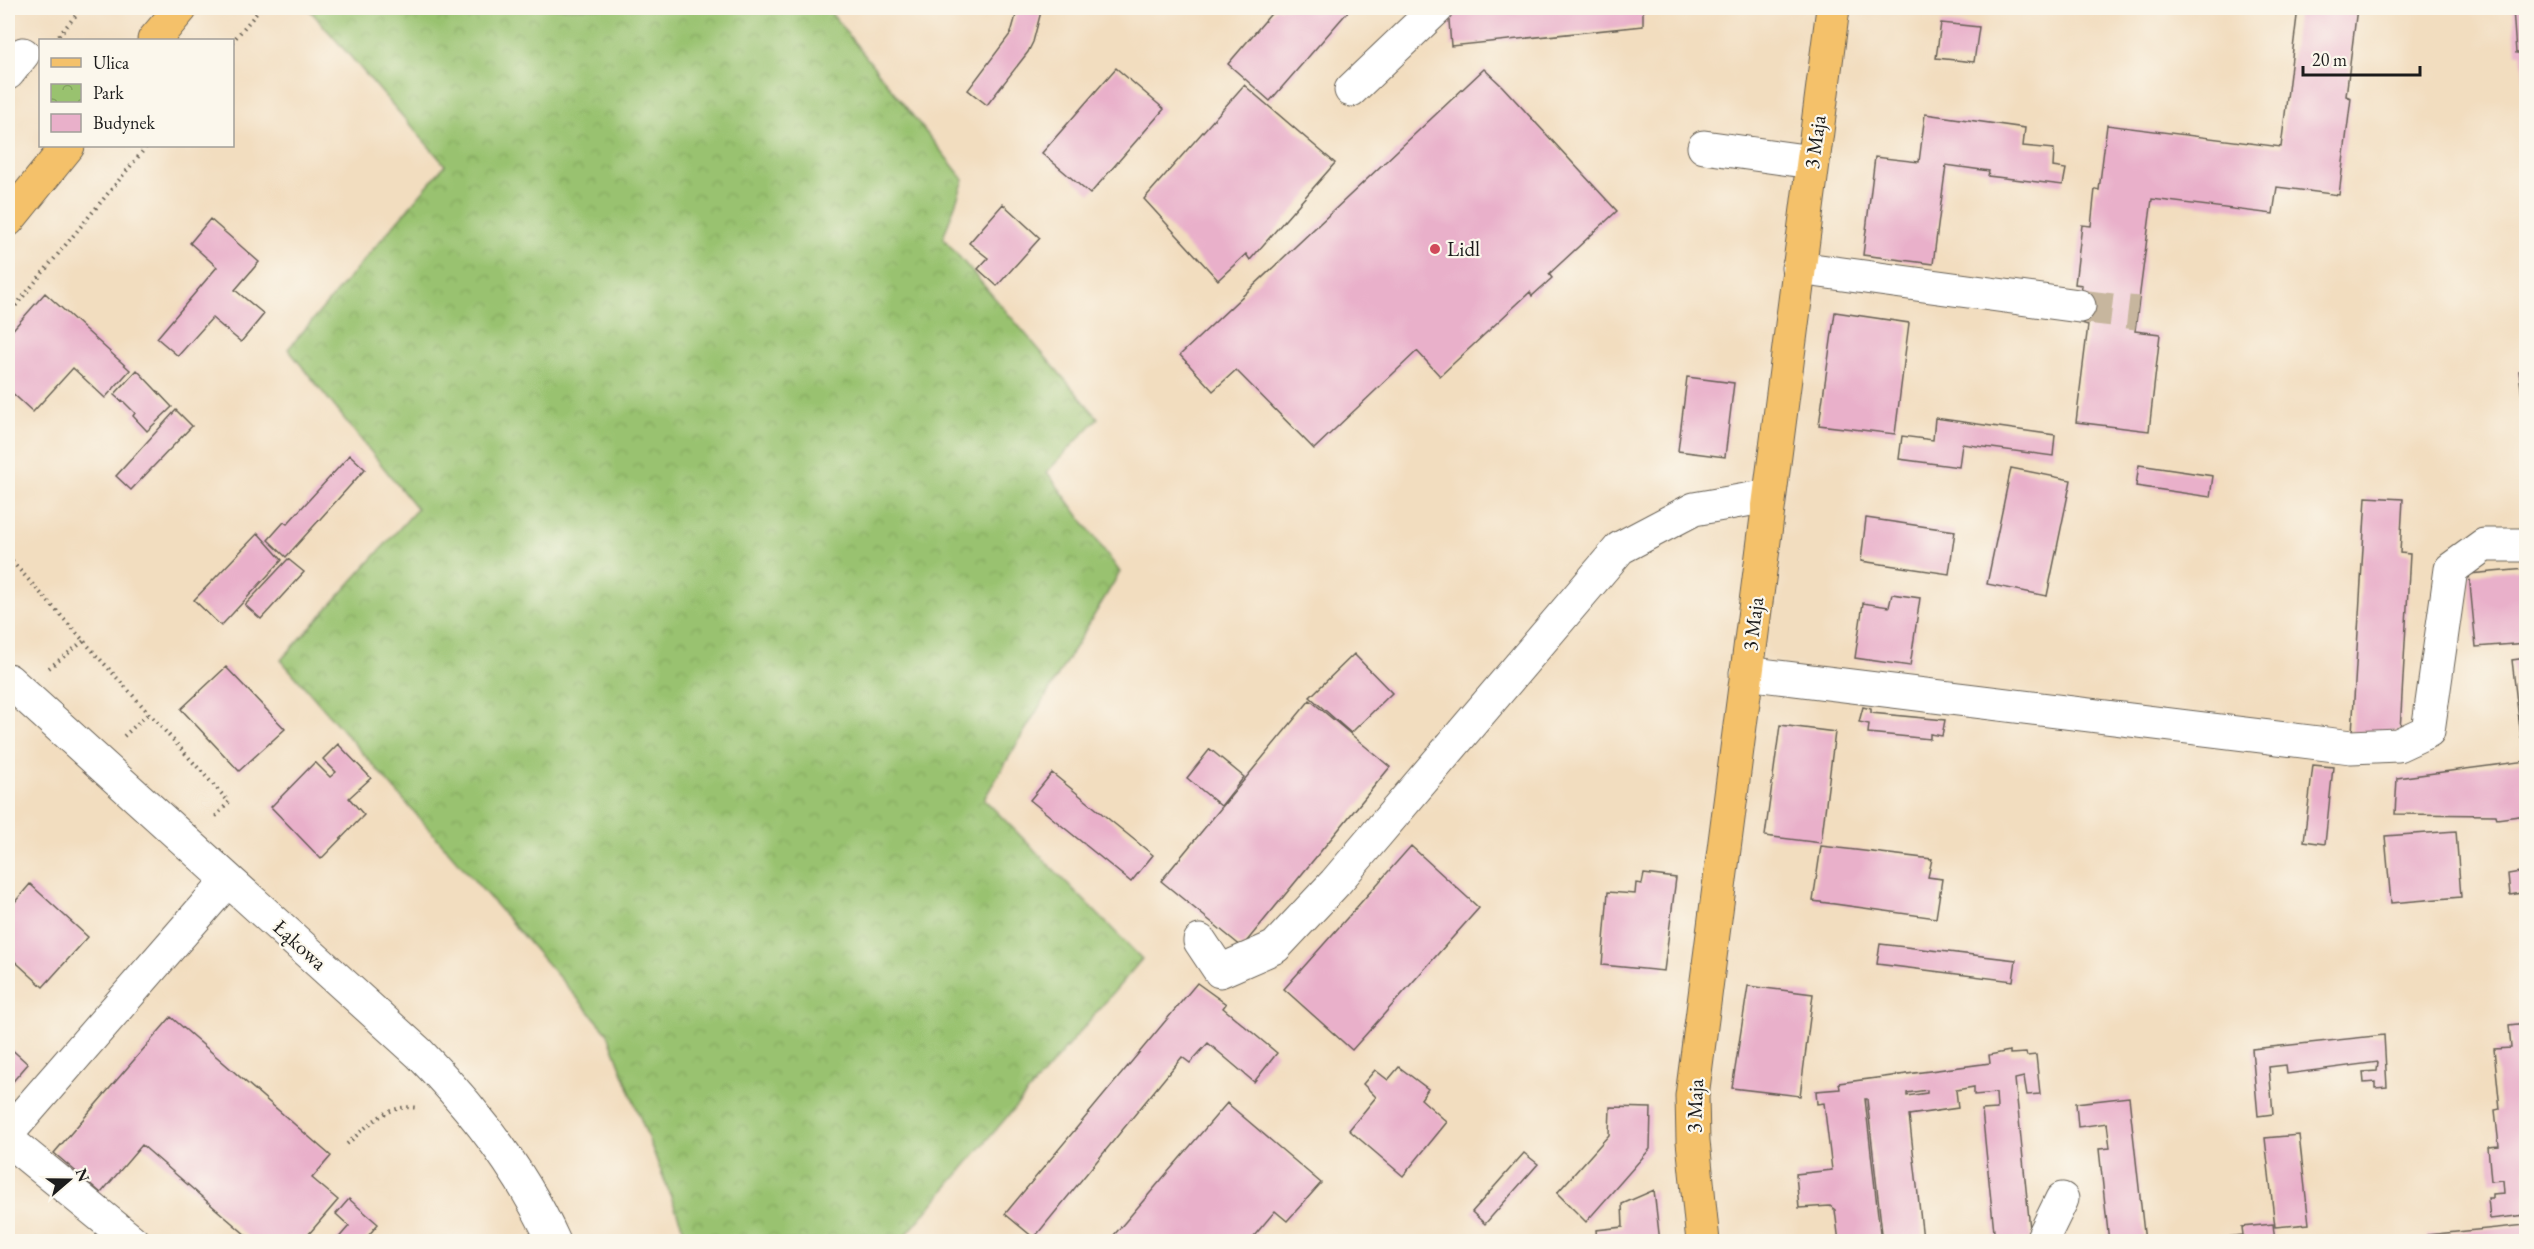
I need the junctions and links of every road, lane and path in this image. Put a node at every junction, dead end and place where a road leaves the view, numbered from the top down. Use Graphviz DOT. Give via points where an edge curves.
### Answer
graph roads {
  1 [pos="82,8"];
  2 [pos="181,8"];
  3 [pos="261,8"];
  4 [pos="1437,8"];
  5 [pos="1833,8"];
  6 [pos="56,39"];
  7 [pos="155,39"];
  8 [pos="234,40"];
  9 [pos="1350,90"];
  10 [pos="67,147"];
  11 [pos="146,147"];
  12 [pos="1704,147"];
  13 [pos="1812,162"];
  14 [pos="8,220"];
  15 [pos="1798,268"];
  16 [pos="2079,306"];
  17 [pos="8,315"];
  18 [pos="1769,496"];
  19 [pos="2526,545"];
  20 [pos="8,558"];
  21 [pos="84,641"];
  22 [pos="48,669"];
  23 [pos="1746,673"];
  24 [pos="8,680"];
  25 [pos="149,713"];
  26 [pos="123,736"];
  27 [pos="214,818"];
  28 [pos="228,880"];
  29 [pos="1200,941"];
  30 [pos="427,1110"];
  31 [pos="8,1133"];
  32 [pos="8,1140"];
  33 [pos="347,1144"];
  34 [pos="2062,1199"];
  35 [pos="133,1242"];
  36 [pos="554,1242"];
  37 [pos="1703,1242"];
  38 [pos="2041,1242"];
  1 -- 6 [label="path"];
  2 -- 7 [label="main road"];
  3 -- 8 [label="path"];
  4 -- 9 [label="street"];
  5 -- 13 [label="main road, 3 Maja"];
  10 -- 14 [label="main road"];
  11 -- 17 [label="path"];
  12 -- 13 [label="street"];
  13 -- 15 [label="main road, 3 Maja"];
  15 -- 16 [label="street"];
  15 -- 18 [label="main road, 3 Maja"];
  18 -- 23 [label="main road, 3 Maja"];
  18 -- 29 [label="street" via="1694,509 1620,548 1335,883 1275,947 1220,971"];
  19 -- 23 [label="street" via="2484,545 2451,569 2428,731 2398,745 2351,747"];
  20 -- 21 [label="path"];
  21 -- 22 [label="path"];
  21 -- 25 [label="path"];
  23 -- 37 [label="main road, 3 Maja" via="1692,1096"];
  24 -- 28 [label="street, Łąkowa"];
  25 -- 26 [label="path"];
  25 -- 27 [label="path" via="229,802"];
  28 -- 31 [label="street"];
  28 -- 36 [label="street, Łąkowa" via="419,1053 463,1098 538,1207"];
  30 -- 33 [label="path" via="406,1106 383,1113"];
  32 -- 35 [label="street"];
  34 -- 38 [label="street"];
}
